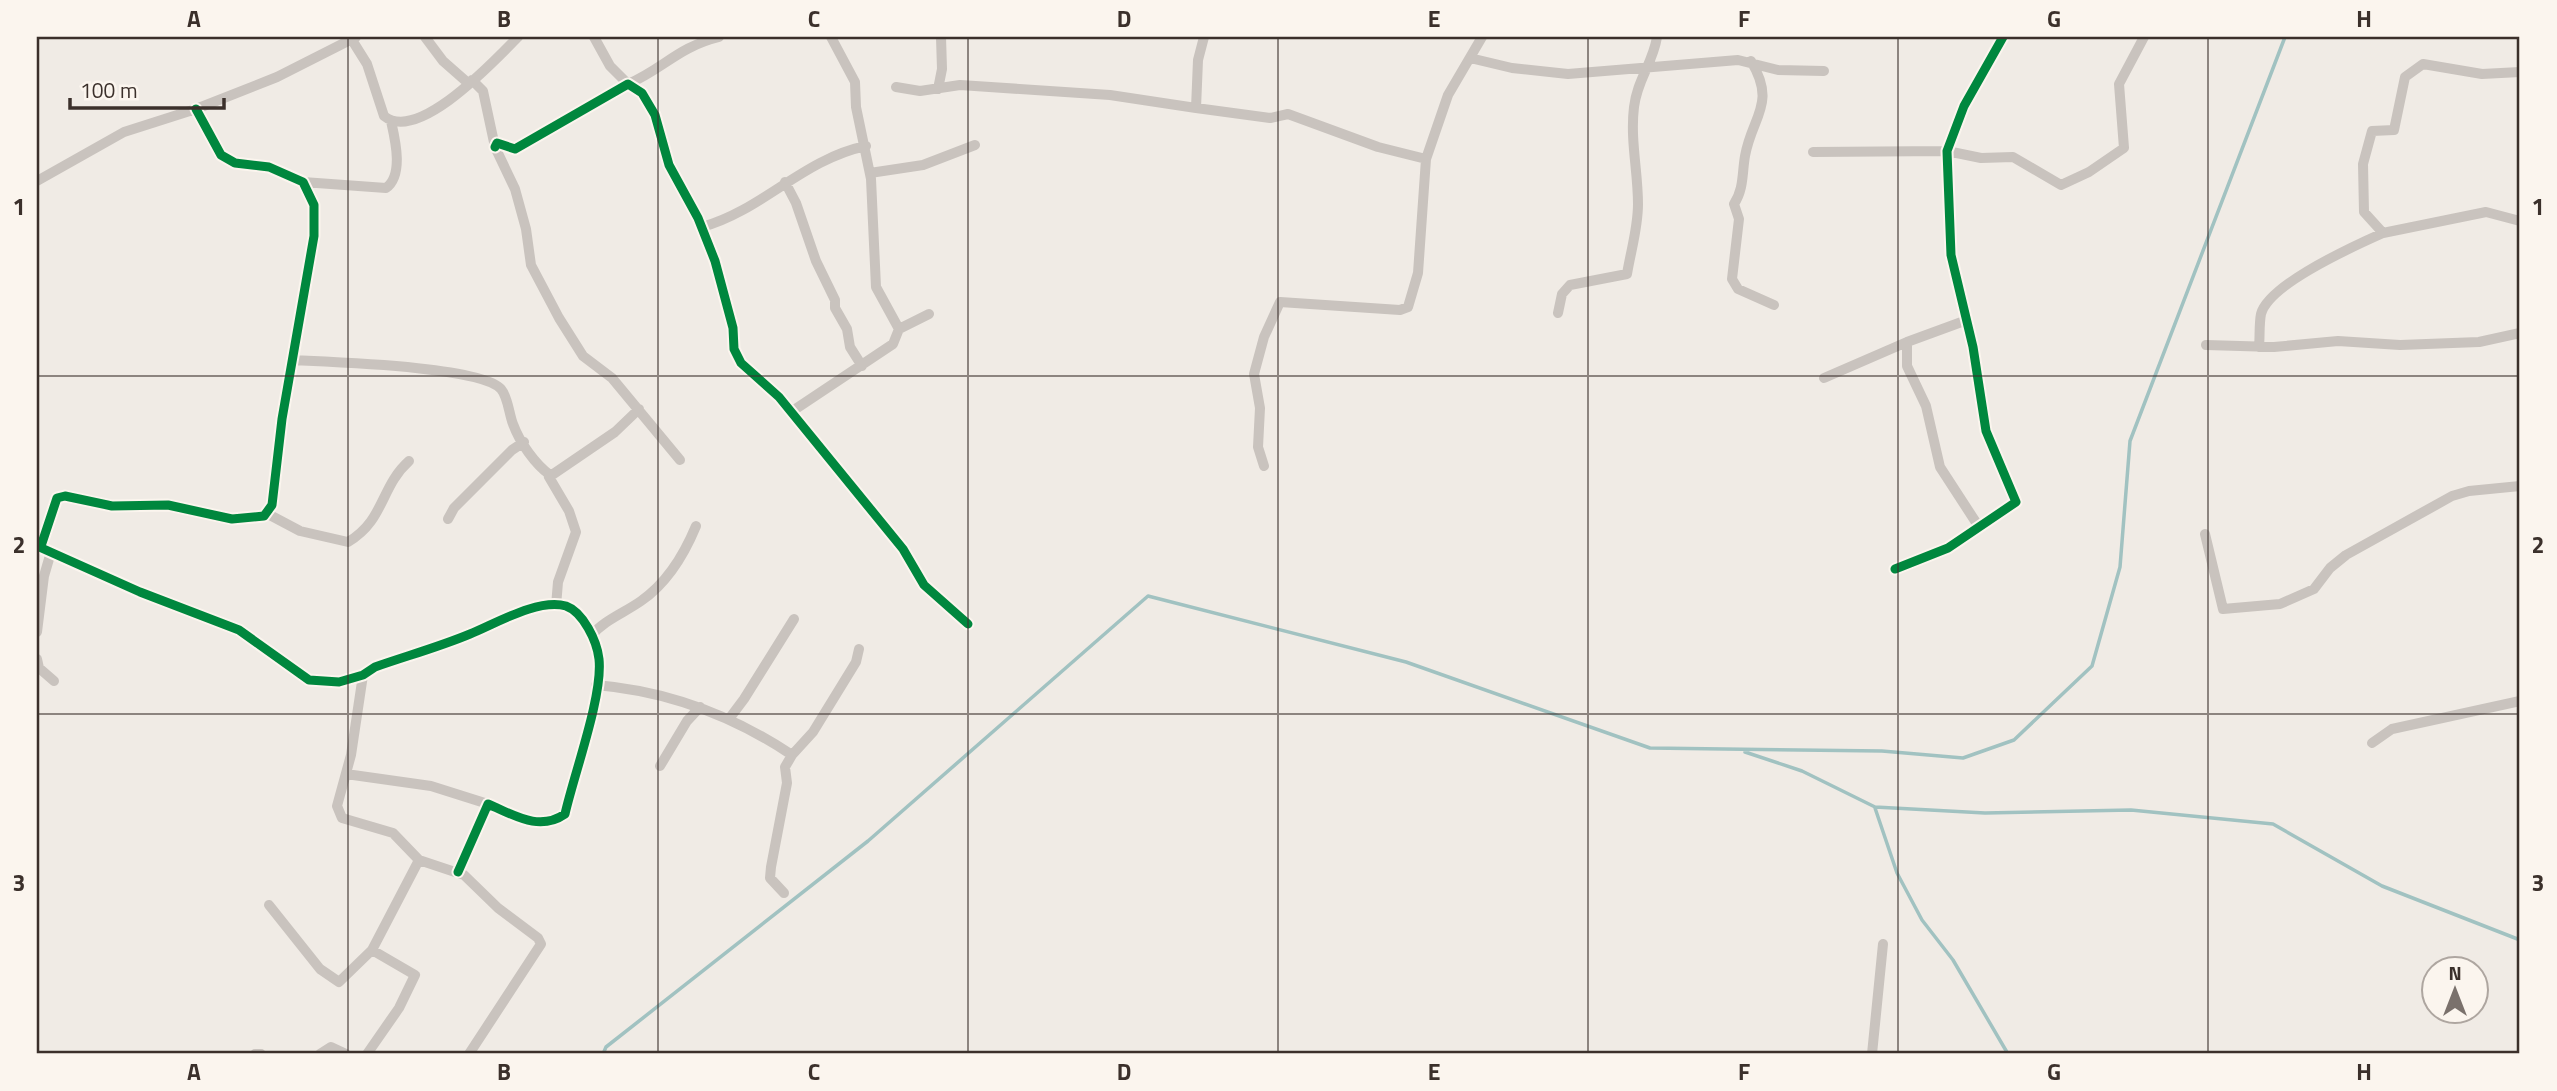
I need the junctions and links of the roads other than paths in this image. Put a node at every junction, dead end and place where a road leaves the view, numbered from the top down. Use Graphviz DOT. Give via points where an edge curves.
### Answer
graph roads {
  1 [pos="425,37"];
  2 [pos="518,37"];
  3 [pos="594,37"];
  4 [pos="719,37"];
  5 [pos="831,37"];
  6 [pos="941,37"];
  7 [pos="1204,37"];
  8 [pos="1482,37"];
  9 [pos="1657,37"];
  10 [pos="2003,37"];
  11 [pos="2144,37"];
  12 [pos="354,38"];
  13 [pos="1470,58"];
  14 [pos="1751,61"];
  15 [pos="1648,69"];
  16 [pos="1824,71"];
  17 [pos="2520,72"];
  18 [pos="470,81"];
  19 [pos="628,85"];
  20 [pos="896,87"];
  21 [pos="938,89"];
  22 [pos="1196,108"];
  23 [pos="196,109"];
  24 [pos="391,121"];
  25 [pos="975,145"];
  26 [pos="866,146"];
  27 [pos="495,147"];
  28 [pos="1947,151"];
  29 [pos="1813,152"];
  30 [pos="1426,159"];
  31 [pos="870,173"];
  32 [pos="37,181"];
  33 [pos="303,182"];
  34 [pos="785,182"];
  35 [pos="2520,221"];
  36 [pos="702,227"];
  37 [pos="2383,233"];
  38 [pos="1774,305"];
  39 [pos="1558,313"];
  40 [pos="929,314"];
  41 [pos="1967,320"];
  42 [pos="899,329"];
  43 [pos="2520,333"];
  44 [pos="1907,342"];
  45 [pos="2207,345"];
  46 [pos="2259,347"];
  47 [pos="291,360"];
  48 [pos="862,366"];
  49 [pos="1825,378"];
  50 [pos="639,410"];
  51 [pos="791,412"];
  52 [pos="524,442"];
  53 [pos="680,460"];
  54 [pos="410,461"];
  55 [pos="1264,466"];
  56 [pos="550,475"];
  57 [pos="2520,486"];
  58 [pos="266,513"];
  59 [pos="448,519"];
  60 [pos="696,526"];
  61 [pos="1979,527"];
  62 [pos="2205,534"];
  63 [pos="43,548"];
  64 [pos="1895,569"];
  65 [pos="556,606"];
  66 [pos="794,619"];
  67 [pos="968,624"];
  68 [pos="37,632"];
  69 [pos="591,636"];
  70 [pos="859,649"];
  71 [pos="37,659"];
  72 [pos="363,675"];
  73 [pos="54,681"];
  74 [pos="596,685"];
  75 [pos="2520,701"];
  76 [pos="700,707"];
  77 [pos="729,719"];
  78 [pos="2372,743"];
  79 [pos="792,755"];
  80 [pos="660,766"];
  81 [pos="346,774"];
  82 [pos="488,804"];
  83 [pos="419,860"];
  84 [pos="458,872"];
  85 [pos="784,893"];
  86 [pos="269,905"];
  87 [pos="1883,944"];
  88 [pos="372,950"];
  89 [pos="255,1054"];
  90 [pos="261,1054"];
  91 [pos="320,1054"];
  92 [pos="346,1054"];
  93 [pos="367,1054"];
  94 [pos="469,1054"];
  95 [pos="1872,1054"];
  1 -- 18 [label="street" via="443,61"];
  2 -- 18 [label="street"];
  3 -- 19 [label="street" via="610,66"];
  4 -- 19 [label="street" via="696,43"];
  5 -- 26 [label="street" via="855,82"];
  6 -- 21 [label="street"];
  7 -- 22 [label="street"];
  8 -- 13 [label="street"];
  9 -- 15 [label="street"];
  10 -- 28 [label="street" via="1964,106"];
  11 -- 28 [label="street" via="2119,84 2124,148 2089,172 2061,185 2013,157 1981,158"];
  12 -- 23 [label="street" via="277,77"];
  12 -- 24 [label="street" via="368,64 384,116"];
  13 -- 15 [label="street" via="1569,74"];
  13 -- 30 [label="street" via="1448,95"];
  14 -- 15 [label="street"];
  14 -- 16 [label="street" via="1769,69"];
  14 -- 38 [label="street" via="1764,95 1734,204 1739,219 1731,279 1738,289"];
  15 -- 39 [label="street" via="1643,72 1633,110 1631,149 1638,203 1627,274 1570,285 1562,294"];
  17 -- 37 [label="street" via="2483,74 2423,64 2405,77 2394,130 2372,131 2363,164 2364,212"];
  18 -- 24 [label="street" via="422,117"];
  18 -- 27 [label="street" via="483,91"];
  19 -- 27 [label="street" via="515,149 497,143"];
  19 -- 36 [label="street" via="642,93 655,115 665,154"];
  20 -- 21 [label="street"];
  21 -- 22 [label="street" via="960,85 1110,95"];
  22 -- 30 [label="street" via="1270,118 1288,114"];
  23 -- 32 [label="street" via="124,132"];
  23 -- 33 [label="street" via="221,155 234,163 269,167"];
  24 -- 33 [label="street" via="396,163 395,176 386,188"];
  25 -- 31 [label="street" via="923,165"];
  26 -- 31 [label="street"];
  26 -- 34 [label="street" via="828,158"];
  27 -- 50 [label="street" via="515,189 531,265 559,318 583,356 612,378"];
  28 -- 29 [label="street"];
  28 -- 41 [label="street" via="1951,255"];
  30 -- 55 [label="street" via="1418,273 1408,307 1280,302 1254,374 1260,408 1258,447"];
  31 -- 42 [label="street" via="876,288"];
  33 -- 47 [label="street" via="314,205 314,236"];
  34 -- 36 [label="street" via="768,198 728,220"];
  34 -- 48 [label="street" via="847,329 850,347"];
  35 -- 37 [label="street" via="2486,212"];
  36 -- 51 [label="street" via="727,303 734,349 741,363"];
  37 -- 46 [label="street" via="2332,256 2283,288 2262,311"];
  40 -- 42 [label="street"];
  41 -- 44 [label="street"];
  41 -- 61 [label="street" via="1986,431 2016,502"];
  42 -- 48 [label="street" via="893,344"];
  43 -- 46 [label="street" via="2479,342 2400,345 2338,341"];
  44 -- 49 [label="street"];
  44 -- 61 [label="street" via="1908,366 1926,406 1940,467"];
  45 -- 46 [label="street"];
  47 -- 52 [label="street" via="433,369 493,383 502,390"];
  47 -- 58 [label="street" via="272,505"];
  48 -- 51 [label="street"];
  50 -- 53 [label="street"];
  50 -- 56 [label="street" via="615,432"];
  51 -- 67 [label="street" via="903,548 924,585"];
  52 -- 56 [label="street" via="538,466"];
  52 -- 59 [label="street"];
  54 -- 58 [label="street" via="391,483 376,519 348,542 300,531"];
  56 -- 65 [label="street" via="576,532 558,582"];
  57 -- 62 [label="street" via="2452,496 2346,555 2314,589 2280,604 2223,609"];
  58 -- 63 [label="street" via="232,519 168,505 112,506 65,496 57,499 51,511"];
  60 -- 69 [label="street" via="672,572 642,601"];
  61 -- 64 [label="street" via="1948,548"];
  63 -- 68 [label="street"];
  63 -- 72 [label="street" via="239,630 309,680 339,682"];
  65 -- 69 [label="street" via="575,612"];
  65 -- 72 [label="street" via="517,613"];
  66 -- 77 [label="street"];
  69 -- 74 [label="street" via="599,660"];
  70 -- 79 [label="street" via="856,662 813,732"];
  71 -- 73 [label="street" via="39,668"];
  72 -- 81 [label="street"];
  74 -- 76 [label="street" via="656,693"];
  74 -- 82 [label="street" via="565,814 535,824"];
  75 -- 78 [label="street" via="2392,729"];
  76 -- 77 [label="street"];
  76 -- 80 [label="street"];
  77 -- 79 [label="street"];
  79 -- 85 [label="street" via="785,767 785,796 771,867 771,878"];
  81 -- 82 [label="street" via="431,786"];
  81 -- 83 [label="street" via="337,806 342,818 393,834"];
  82 -- 84 [label="street"];
  83 -- 84 [label="street"];
  83 -- 88 [label="street"];
  84 -- 94 [label="street" via="541,944"];
  86 -- 88 [label="street" via="320,969 339,982"];
  87 -- 95 [label="street"];
  88 -- 93 [label="street" via="415,975"];
  89 -- 90 [label="street"];
  91 -- 92 [label="street" via="331,1047"];
}
